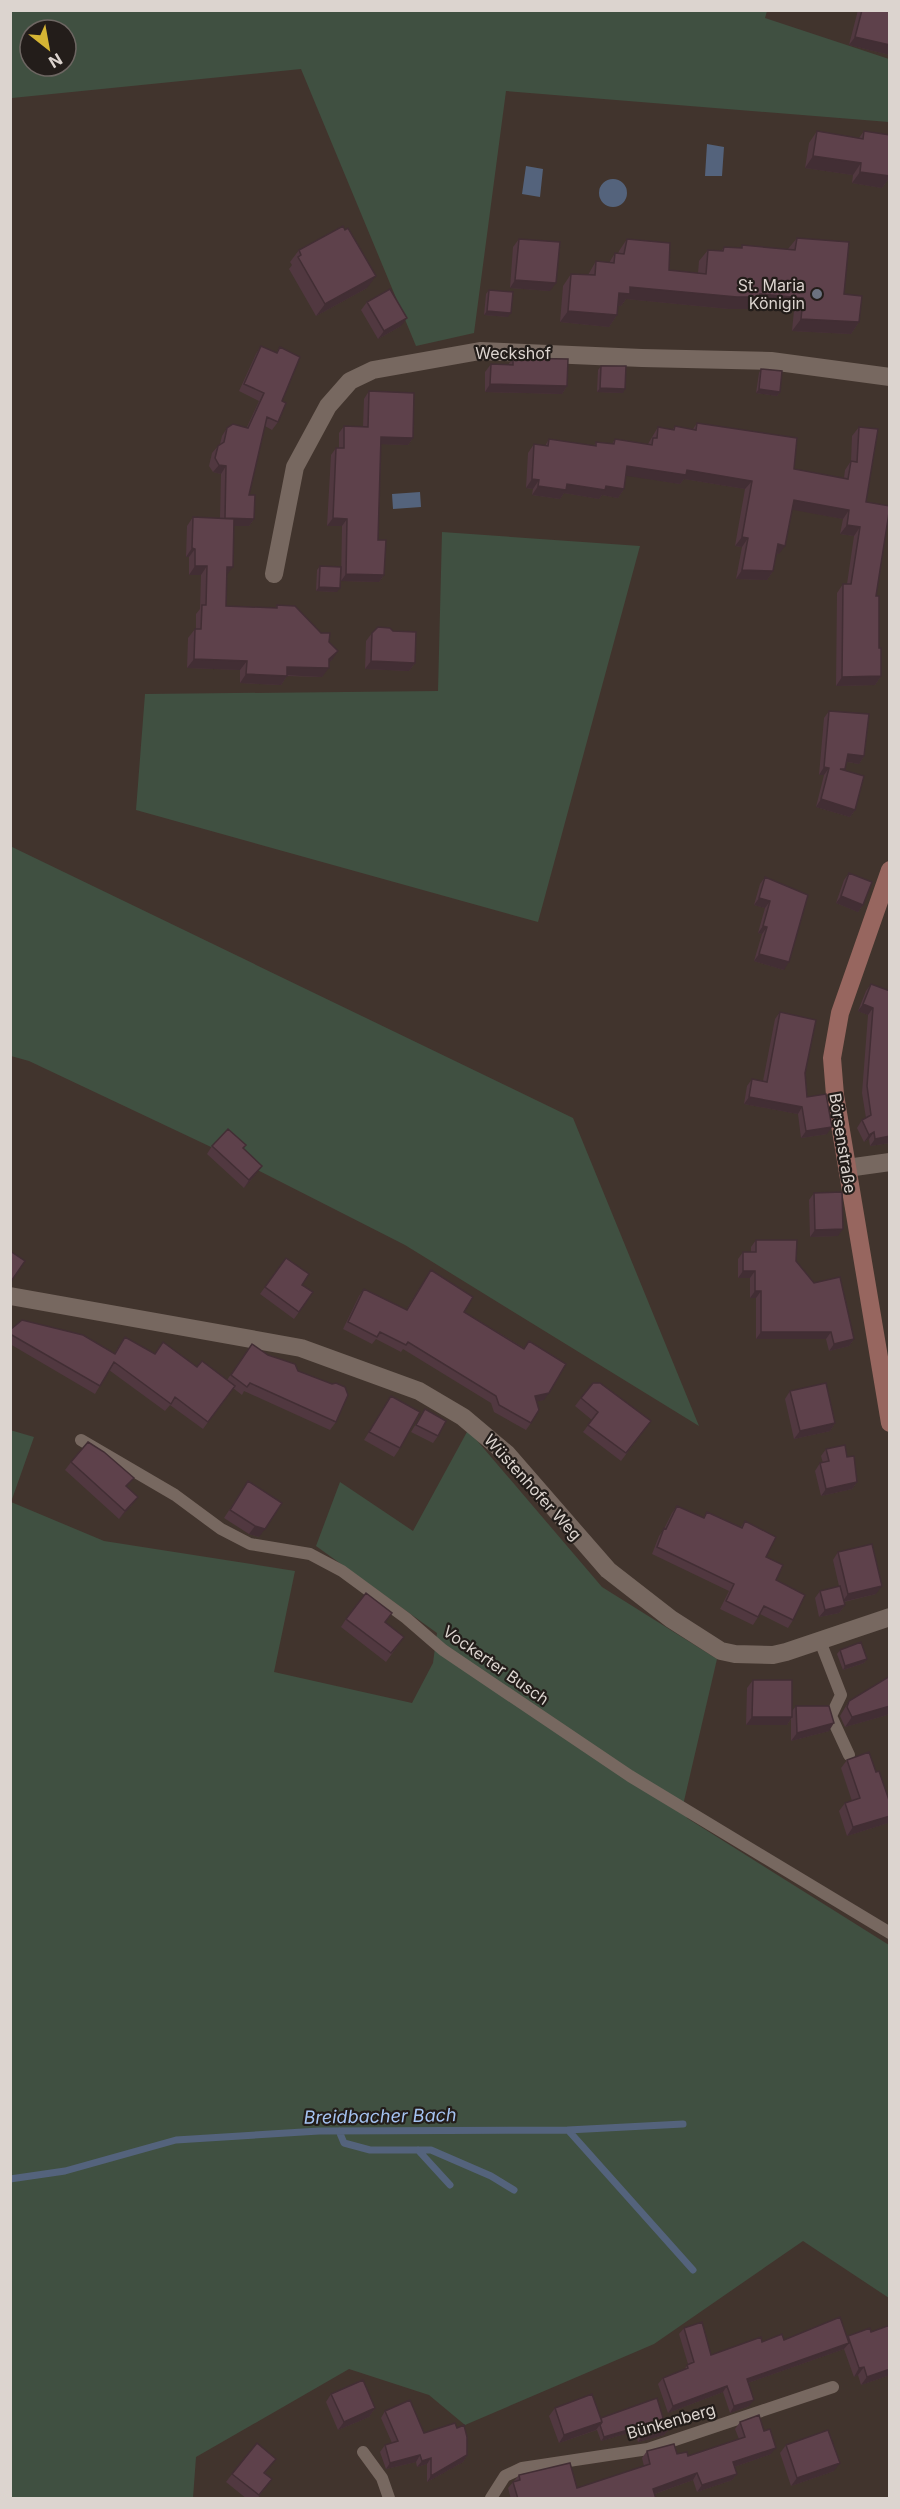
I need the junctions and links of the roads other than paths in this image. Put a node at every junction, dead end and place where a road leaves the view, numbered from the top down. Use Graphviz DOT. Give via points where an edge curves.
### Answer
graph roads {
  1 [pos="890,377"];
  2 [pos="274,573"];
  3 [pos="890,870"];
  4 [pos="890,1162"];
  5 [pos="847,1168"];
  6 [pos="10,1296"];
  7 [pos="890,1423"];
  8 [pos="81,1440"];
  9 [pos="890,1617"];
  10 [pos="820,1641"];
  11 [pos="849,1755"];
  12 [pos="890,1933"];
  13 [pos="833,2387"];
  14 [pos="363,2452"];
  15 [pos="389,2499"];
  16 [pos="491,2499"];
  1 -- 2 [label="street, Weckshof" via="771,361 491,351 373,370 350,381 328,406 295,466"];
  3 -- 5 [label="street, Börsenstraße" via="840,1013 832,1058"];
  4 -- 5 [label="street"];
  5 -- 7 [label="street, Börsenstraße"];
  6 -- 10 [label="street, Wüstenhofer Weg" via="301,1348 419,1391 480,1430 507,1454 608,1570 700,1638 721,1651 750,1656 773,1655"];
  8 -- 12 [label="lane, Vockerter Busch" via="250,1544 310,1554 342,1571 443,1650 621,1771"];
  9 -- 10 [label="street, Wüstenhofer Weg"];
  10 -- 11 [label="lane" via="841,1695 831,1716"];
  13 -- 16 [label="lane, Bünkenberg" via="648,2449 522,2468 506,2476"];
  14 -- 15 [label="lane" via="382,2478"];
}
